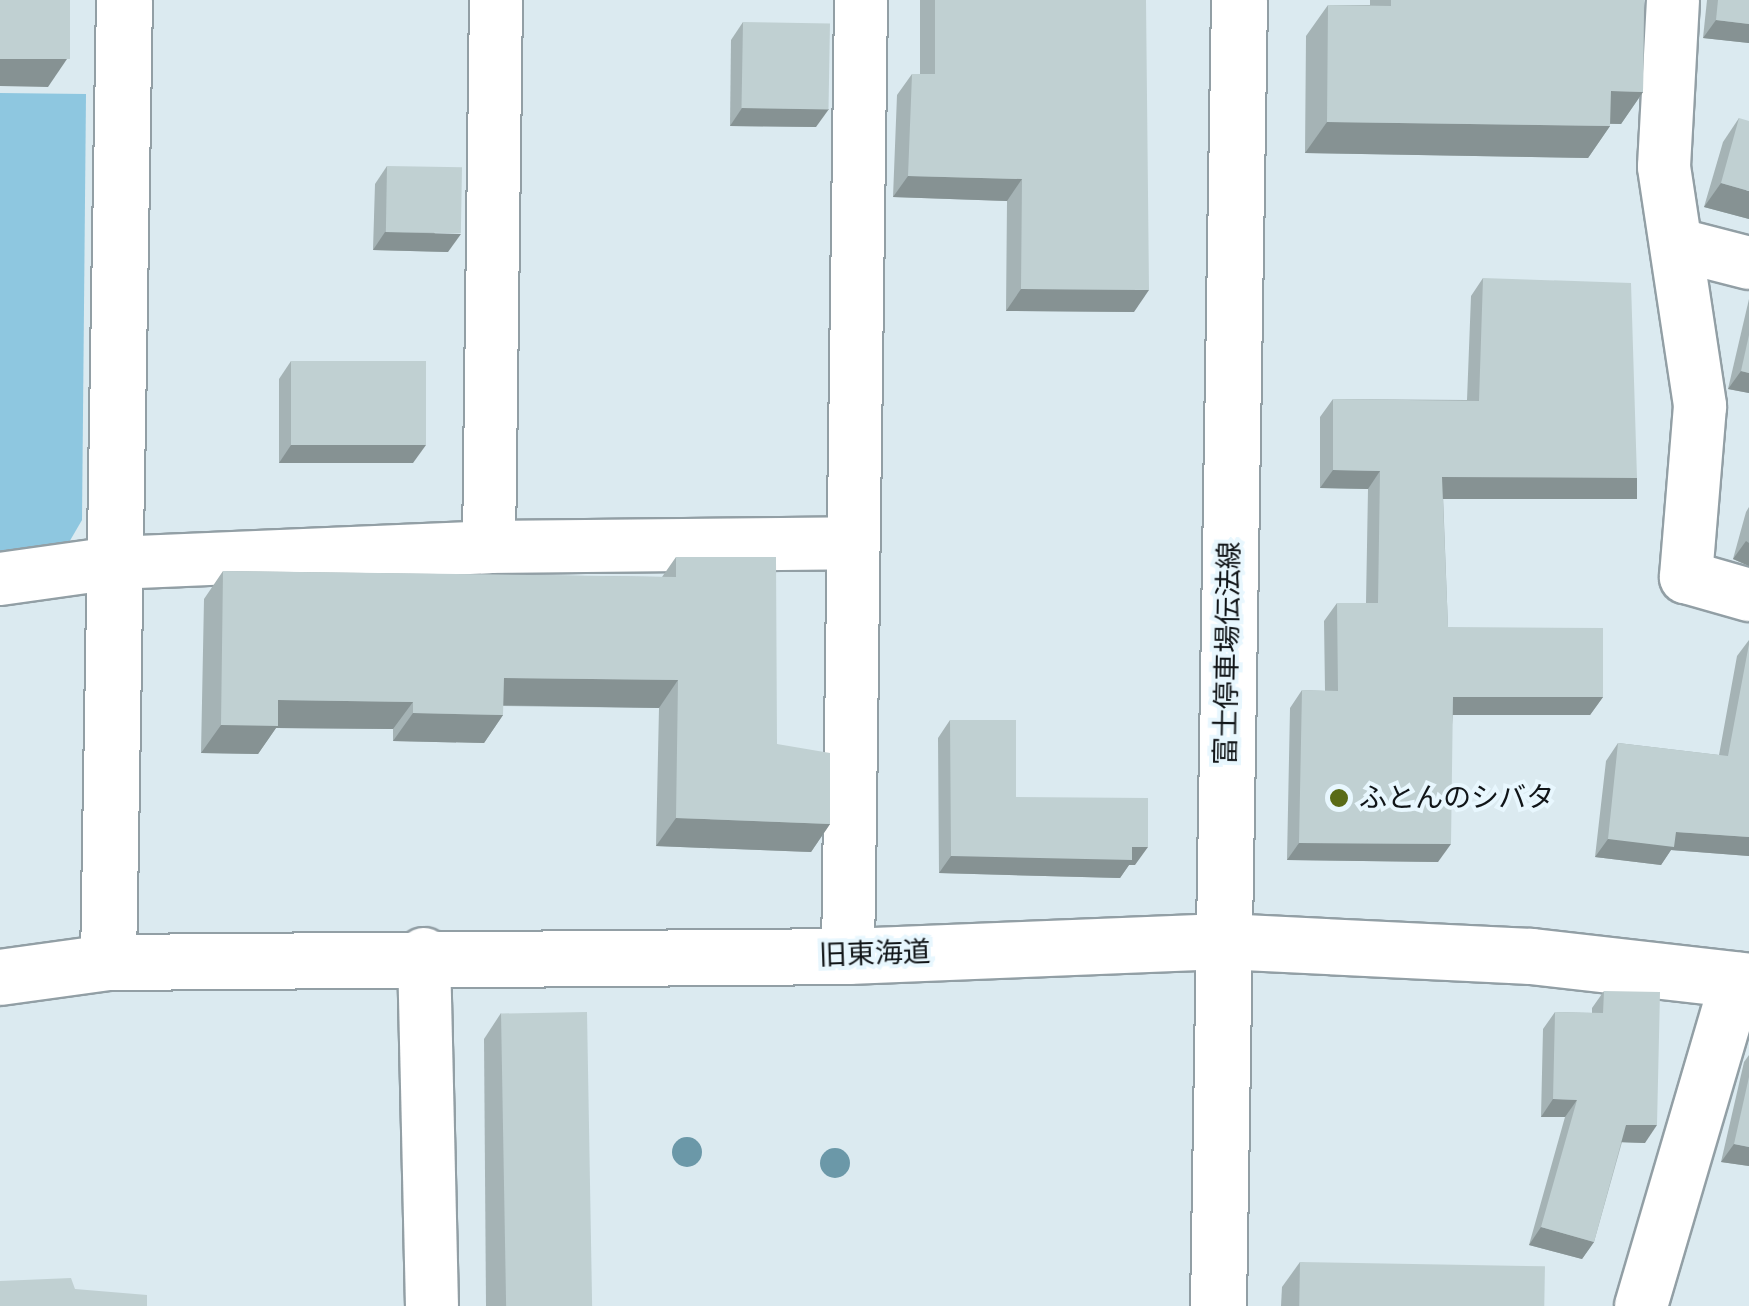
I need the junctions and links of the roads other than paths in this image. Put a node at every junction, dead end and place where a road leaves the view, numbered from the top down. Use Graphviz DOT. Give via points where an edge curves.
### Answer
graph roads {
  1 [pos="124,0"];
  2 [pos="496,0"];
  3 [pos="861,0"];
  4 [pos="1240,0"];
  5 [pos="1673,0"];
  6 [pos="1679,245"];
  7 [pos="1749,263"];
  8 [pos="852,543"];
  9 [pos="488,547"];
  10 [pos="114,564"];
  11 [pos="0,578"];
  12 [pos="1749,595"];
  13 [pos="1223,941"];
  14 [pos="424,954"];
  15 [pos="848,956"];
  16 [pos="108,962"];
  17 [pos="0,976"];
  18 [pos="1743,980"];
  19 [pos="432,1306"];
  20 [pos="1218,1306"];
  21 [pos="1641,1306"];
  1 -- 10 [label="street"];
  2 -- 9 [label="street"];
  3 -- 8 [label="street"];
  4 -- 13 [label="street, 富士停車場伝法線"];
  5 -- 6 [label="street" via="1664,167"];
  6 -- 7 [label="street"];
  6 -- 12 [label="street" via="1700,406 1686,577"];
  8 -- 9 [label="street"];
  8 -- 15 [label="street"];
  9 -- 10 [label="street"];
  10 -- 11 [label="street"];
  10 -- 16 [label="street"];
  13 -- 15 [label="street, 旧東海道"];
  13 -- 18 [label="street, 旧東海道" via="1530,956"];
  13 -- 20 [label="street, 富士停車場伝法線"];
  14 -- 15 [label="street, 旧東海道"];
  14 -- 16 [label="street, 旧東海道"];
  14 -- 19 [label="street"];
  16 -- 17 [label="street, 旧東海道"];
  18 -- 21 [label="street"];
}
